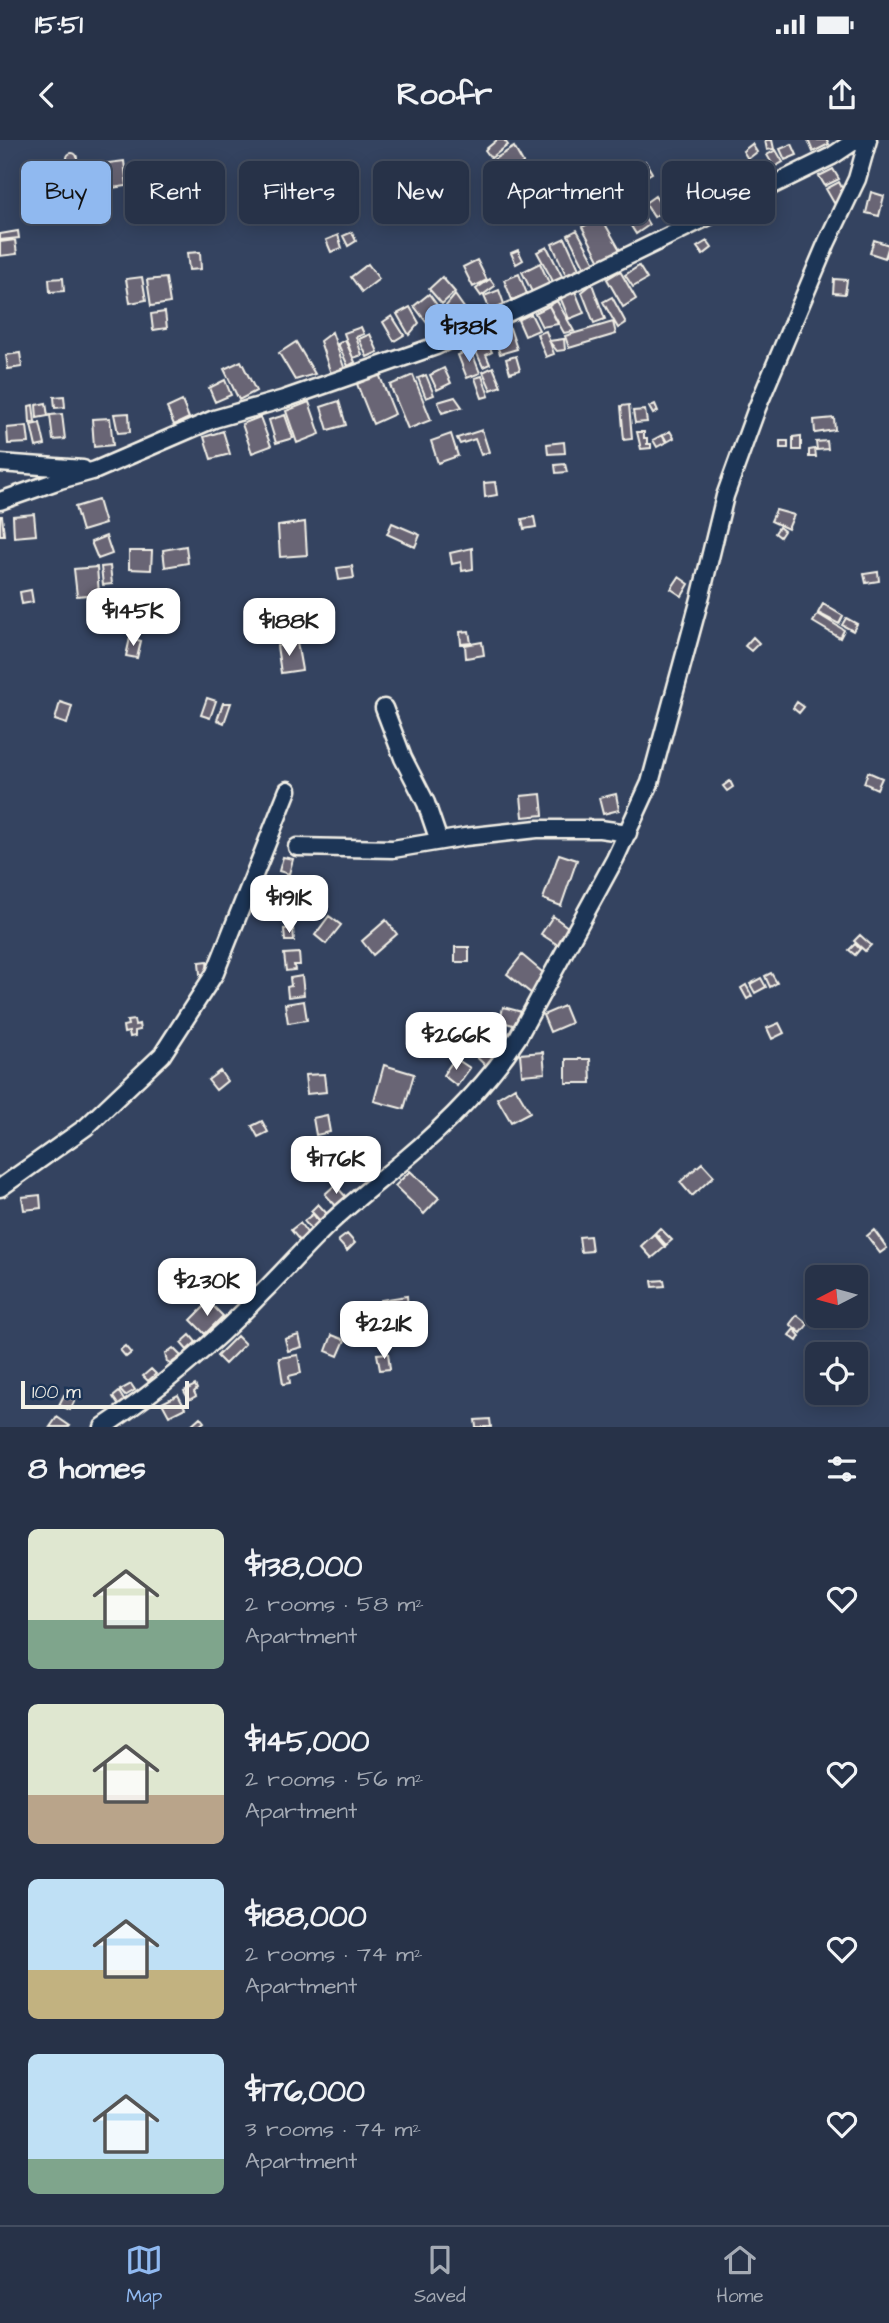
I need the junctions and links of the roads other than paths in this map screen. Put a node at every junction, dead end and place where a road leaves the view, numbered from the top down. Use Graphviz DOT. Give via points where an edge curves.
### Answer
graph roads {
  1 [pos="856,140"];
  2 [pos="868,140"];
  3 [pos="0,463"];
  4 [pos="96,470"];
  5 [pos="0,501"];
  6 [pos="384,708"];
  7 [pos="288,790"];
  8 [pos="628,833"];
  9 [pos="439,841"];
  10 [pos="297,847"];
  11 [pos="0,1188"];
  12 [pos="103,1427"];
  1 -- 4 [label="street" via="832,156 436,346 214,419"];
  2 -- 8 [label="street" via="858,179 827,242 725,496 654,772"];
  3 -- 4 [label="street"];
  4 -- 5 [label="street"];
  6 -- 9 [label="street"];
  7 -- 11 [label="street" via="215,973 162,1055 86,1127"];
  8 -- 9 [label="street" via="600,828 537,829"];
  8 -- 12 [label="street" via="518,1037 478,1090 330,1223 201,1352"];
  9 -- 10 [label="street" via="393,849"];
}
